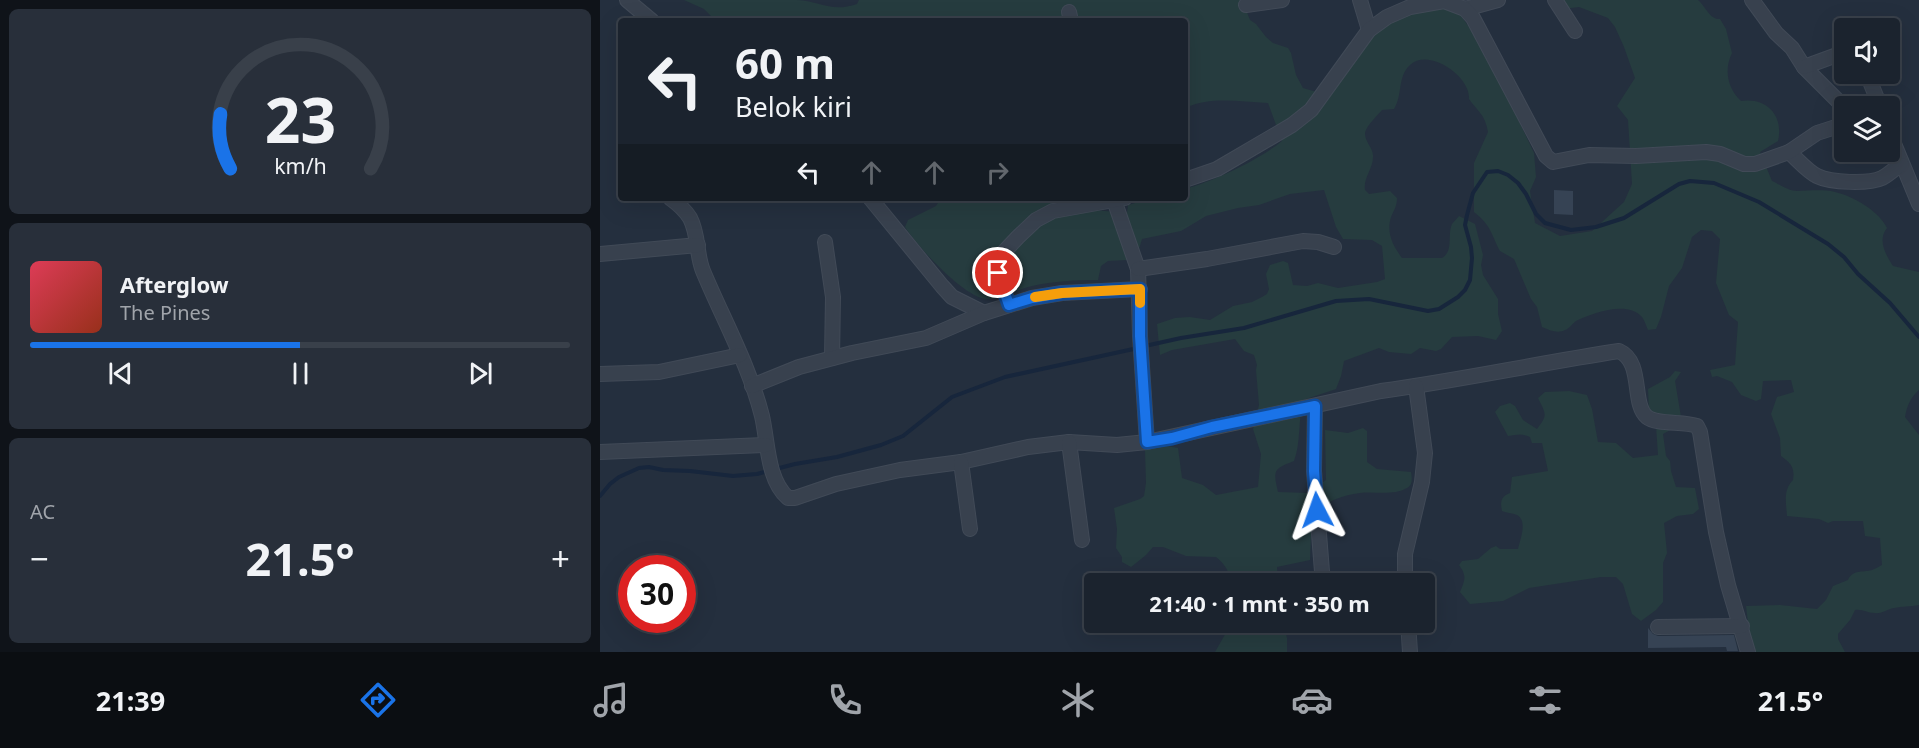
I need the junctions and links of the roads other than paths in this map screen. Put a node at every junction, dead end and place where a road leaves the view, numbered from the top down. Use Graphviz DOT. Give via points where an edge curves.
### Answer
graph roads {
  1 [pos="627,0"];
  2 [pos="1282,0"];
  3 [pos="1360,0"];
  4 [pos="1498,0"];
  5 [pos="1555,0"];
  6 [pos="1752,0"];
  7 [pos="1246,5"];
  8 [pos="1459,5"];
  9 [pos="648,18"];
  10 [pos="1369,30"];
  11 [pos="1575,31"];
  12 [pos="1834,56"];
  13 [pos="1804,67"];
  14 [pos="1834,97"];
  15 [pos="1834,128"];
  16 [pos="1789,152"];
  17 [pos="1900,160"];
  18 [pos="1902,165"];
  19 [pos="1188,179"];
  20 [pos="678,201"];
  21 [pos="872,201"];
  22 [pos="1101,201"];
  23 [pos="1112,201"];
  24 [pos="1919,204"];
  25 [pos="825,242"];
  26 [pos="698,245"];
  27 [pos="1334,247"];
  28 [pos="600,254"];
  29 [pos="1138,269"];
  30 [pos="1140,289"];
  31 [pos="1009,305"];
  32 [pos="984,313"];
  33 [pos="740,355"];
  34 [pos="832,358"];
  35 [pos="600,374"];
  36 [pos="753,386"];
  37 [pos="1416,386"];
  38 [pos="1315,406"];
  39 [pos="1069,442"];
  40 [pos="1147,442"];
  41 [pos="766,445"];
  42 [pos="600,452"];
  43 [pos="961,462"];
  44 [pos="970,529"];
  45 [pos="1082,540"];
  46 [pos="1322,573"];
  47 [pos="1405,573"];
  48 [pos="1742,626"];
  49 [pos="1658,627"];
  50 [pos="1408,633"];
  51 [pos="1410,652"];
  52 [pos="1748,652"];
  1 -- 9 [label="street"];
  2 -- 7 [label="street"];
  3 -- 10 [label="street"];
  4 -- 8 [label="street"];
  5 -- 11 [label="street"];
  6 -- 13 [label="street"];
  8 -- 10 [label="street" via="1444,1 1410,7"];
  8 -- 16 [label="street" via="1473,18 1553,162 1589,155 1706,152 1755,164"];
  10 -- 19 [label="street" via="1311,110 1217,169"];
  12 -- 13 [label="street"];
  13 -- 14 [label="street"];
  15 -- 16 [label="street" via="1817,133"];
  16 -- 18 [label="street" via="1815,175 1848,182 1883,177"];
  17 -- 18 [label="street"];
  18 -- 24 [label="street"];
  20 -- 26 [label="street" via="688,215"];
  21 -- 32 [label="street" via="952,297"];
  22 -- 31 [label="street" via="1053,211 1036,220 1005,249 997,264"];
  23 -- 29 [label="street"];
  25 -- 34 [label="street" via="833,297"];
  26 -- 28 [label="street"];
  26 -- 33 [label="street" via="702,268"];
  27 -- 29 [label="street" via="1303,242"];
  29 -- 30 [label="street"];
  30 -- 31 [label="street" via="1062,293"];
  30 -- 40 [label="street"];
  31 -- 32 [label="street"];
  32 -- 34 [label="street" via="926,338"];
  33 -- 35 [label="street" via="659,372"];
  33 -- 36 [label="street"];
  34 -- 36 [label="street"];
  36 -- 41 [label="street"];
  37 -- 38 [label="street"];
  37 -- 47 [label="street" via="1425,453"];
  37 -- 48 [label="street" via="1552,361 1619,351 1626,354 1647,417 1691,424 1700,432 1716,532"];
  38 -- 40 [label="street"];
  38 -- 46 [label="street" via="1314,471"];
  39 -- 40 [label="street"];
  39 -- 43 [label="street"];
  39 -- 45 [label="street"];
  41 -- 42 [label="street"];
  41 -- 43 [label="street" via="777,487 788,498 900,470"];
  43 -- 44 [label="street"];
  48 -- 49 [label="street"];
  48 -- 52 [label="street"];
  50 -- 51 [label="street"];
}
